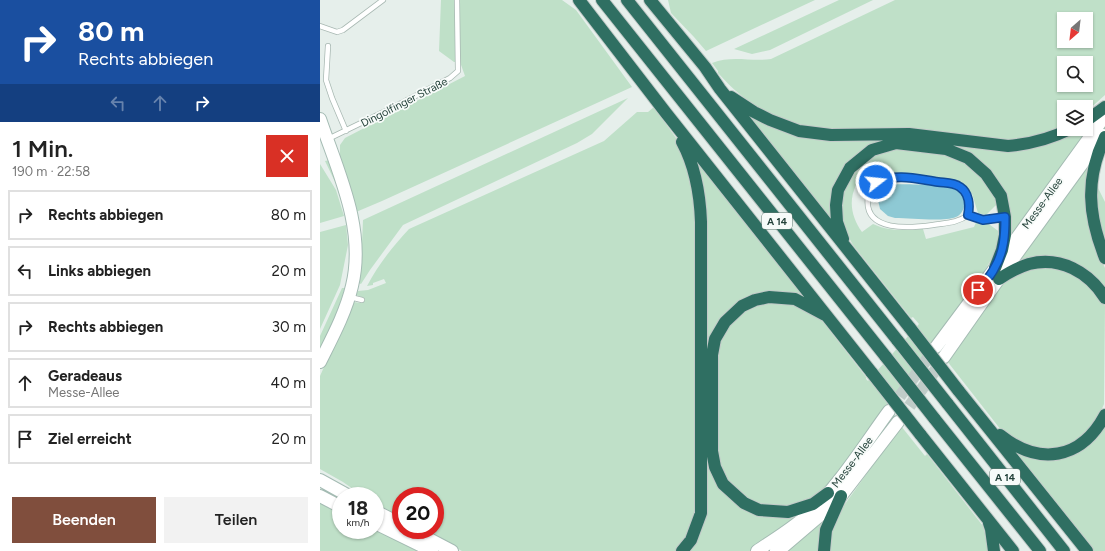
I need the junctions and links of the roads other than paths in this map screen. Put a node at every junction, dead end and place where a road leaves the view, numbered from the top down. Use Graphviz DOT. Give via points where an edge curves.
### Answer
graph roads {
  1 [pos="383,0"];
  2 [pos="457,0"];
  3 [pos="579,0"];
  4 [pos="602,0"];
  5 [pos="627,0"];
  6 [pos="650,0"];
  7 [pos="321,26"];
  8 [pos="328,46"];
  9 [pos="720,89"];
  10 [pos="1105,107"];
  11 [pos="666,113"];
  12 [pos="1093,116"];
  13 [pos="1105,116"];
  14 [pos="320,120"];
  15 [pos="346,131"];
  16 [pos="1105,132"];
  17 [pos="1057,136"];
  18 [pos="1105,137"];
  19 [pos="327,139"];
  20 [pos="968,215"];
  21 [pos="1005,217"];
  22 [pos="848,251"];
  23 [pos="1105,258"];
  24 [pos="997,273"];
  25 [pos="349,296"];
  26 [pos="1105,298"];
  27 [pos="362,300"];
  28 [pos="828,317"];
  29 [pos="936,347"];
  30 [pos="944,357"];
  31 [pos="320,362"];
  32 [pos="889,411"];
  33 [pos="1105,415"];
  34 [pos="898,422"];
  35 [pos="984,422"];
  36 [pos="320,480"];
  37 [pos="333,487"];
  38 [pos="828,493"];
  39 [pos="320,496"];
  40 [pos="841,496"];
  41 [pos="332,502"];
  42 [pos="987,518"];
  43 [pos="384,527"];
  44 [pos="429,539"];
  45 [pos="432,551"];
  46 [pos="452,551"];
  47 [pos="682,551"];
  48 [pos="757,551"];
  49 [pos="776,551"];
  50 [pos="824,551"];
  51 [pos="994,551"];
  52 [pos="1013,551"];
  53 [pos="1040,551"];
  54 [pos="1064,551"];
  55 [pos="1088,551"];
  1 -- 7 [label="lane" via="343,30 337,32"];
  2 -- 15 [label="lane, Dingolfinger Straße" via="458,70 450,78"];
  3 -- 11 [label="highway"];
  4 -- 53 [label="highway, A 14, bridge"];
  5 -- 54 [label="highway, A 14, bridge"];
  6 -- 9 [label="highway" via="692,50"];
  8 -- 15 [label="lane" via="326,80"];
  9 -- 17 [label="highway" via="754,112 799,131 831,134 909,134 1008,146 1025,145"];
  9 -- 22 [label="highway"];
  10 -- 12 [label="highway"];
  11 -- 28 [label="highway"];
  11 -- 47 [label="highway" via="689,155 700,199 701,222 701,513 691,540"];
  13 -- 24 [label="main road, Messe-Allee"];
  14 -- 19 [label="main road"];
  15 -- 19 [label="lane, Dingolfinger Straße"];
  16 -- 24 [label="main road, Messe-Allee"];
  18 -- 23 [label="highway" via="1098,152 1090,193 1096,237"];
  19 -- 25 [label="main road" via="346,194 356,239 355,264"];
  20 -- 20 [label="lane" via="962,220 898,228 876,220 868,208 868,195 876,182 898,176 951,183 967,194"];
  20 -- 21 [label="lane" via="983,220"];
  21 -- 22 [label="highway" via="1001,196 994,184 968,158 946,149 896,143 872,150 850,168 838,190 837,222"];
  21 -- 24 [label="highway" via="1005,235"];
  22 -- 35 [label="highway, bridge"];
  24 -- 26 [label="highway" via="1009,273 1030,264 1054,262 1077,269 1098,287"];
  24 -- 29 [label="main road, Messe-Allee"];
  24 -- 30 [label="main road, Messe-Allee"];
  25 -- 27 [label="lane"];
  25 -- 31 [label="main road"];
  28 -- 38 [label="highway" via="795,299 769,297 742,306 725,322 715,339 712,355 712,451 715,467 724,484 744,503 759,510 788,512 813,504"];
  28 -- 42 [label="highway, bridge"];
  32 -- 38 [label="main road, Messe-Allee"];
  33 -- 35 [label="highway" via="1096,430 1079,445 1058,454 1044,455 1018,448"];
  34 -- 40 [label="main road, Messe-Allee"];
  35 -- 55 [label="highway"];
  36 -- 37 [label="main road"];
  38 -- 48 [label="main road, Messe-Allee" via="805,517"];
  39 -- 41 [label="main road"];
  40 -- 49 [label="main road, Messe-Allee"];
  40 -- 50 [label="highway" via="826,530"];
  42 -- 51 [label="highway"];
  42 -- 52 [label="highway"];
  43 -- 45 [label="main road"];
  44 -- 46 [label="main road"];
}
